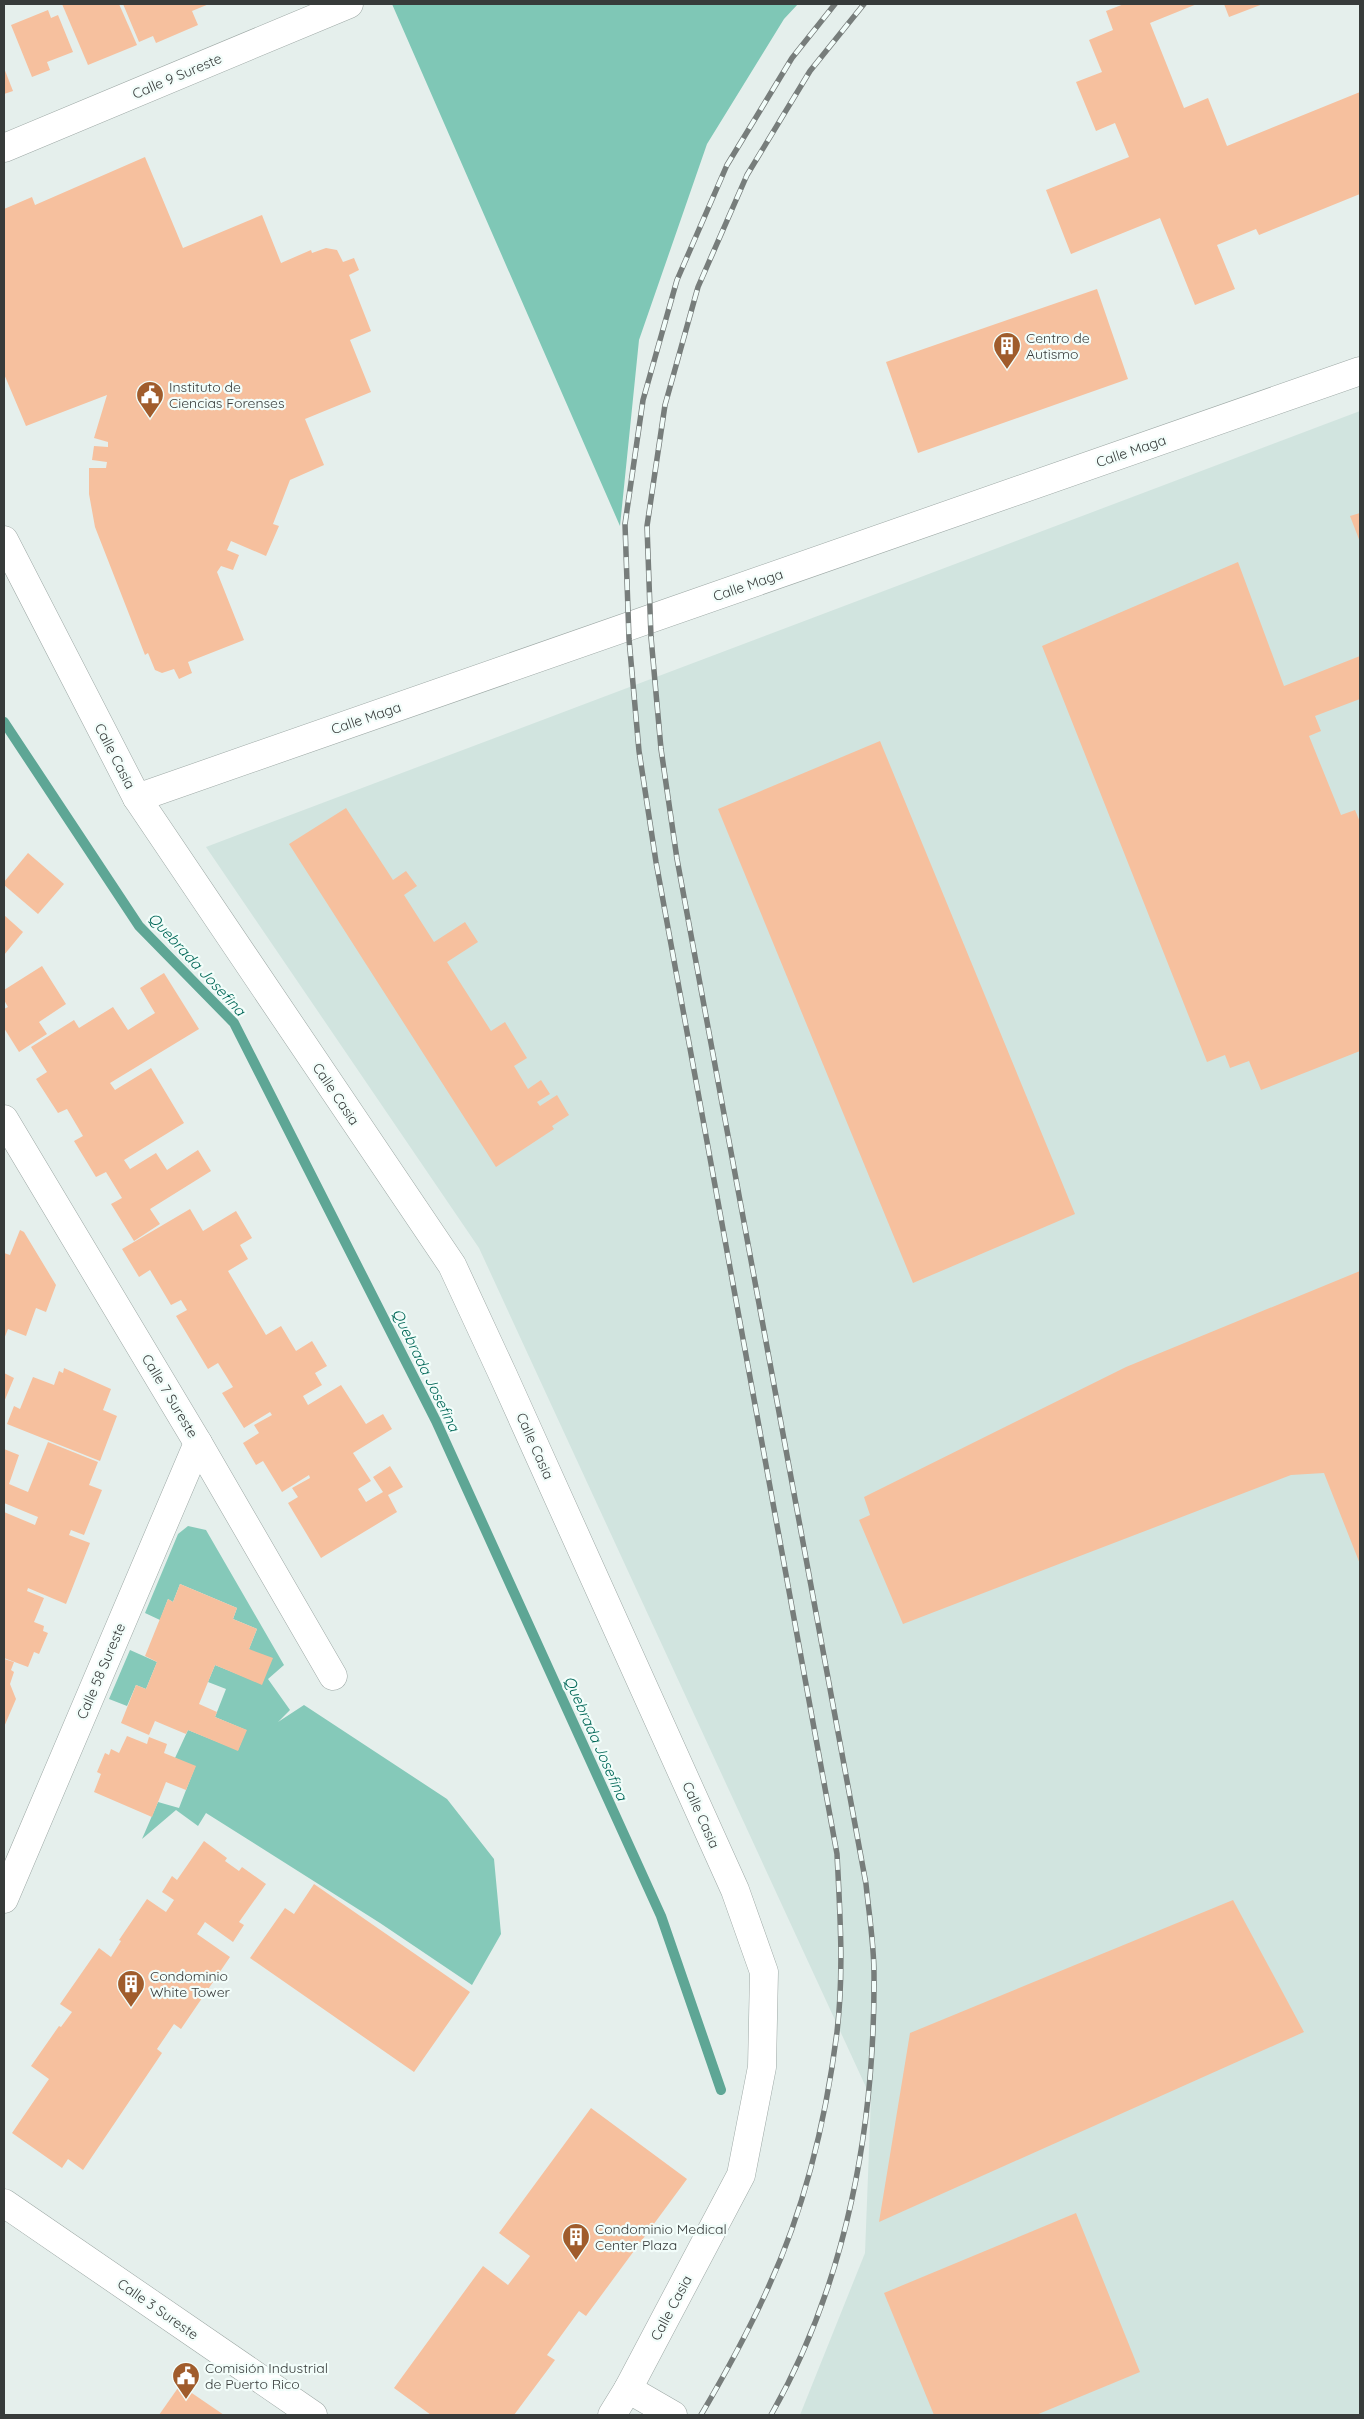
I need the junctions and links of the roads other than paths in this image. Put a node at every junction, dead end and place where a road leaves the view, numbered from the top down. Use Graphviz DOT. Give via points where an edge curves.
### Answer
graph roads {
  1 [pos="350,4"];
  2 [pos="4,148"];
  3 [pos="1360,372"];
  4 [pos="4,540"];
  5 [pos="137,798"];
  6 [pos="4,1120"];
  7 [pos="198,1443"];
  8 [pos="333,1676"];
  9 [pos="4,1899"];
  10 [pos="4,2203"];
  11 [pos="628,2388"];
  12 [pos="313,2415"];
  13 [pos="612,2415"];
  14 [pos="673,2415"];
  1 -- 2 [label="street, Calle 9 Sureste"];
  3 -- 5 [label="street, Calle Maga"];
  4 -- 5 [label="street, Calle Casia"];
  5 -- 11 [label="street, Calle Casia" via="452,1265 735,1890 764,1972 762,2067 741,2175"];
  6 -- 7 [label="street, Calle 7 Sureste"];
  7 -- 8 [label="street, Calle 7 Sureste"];
  7 -- 9 [label="street, Calle 58 Sureste"];
  10 -- 12 [label="street, Calle 3 Sureste"];
  11 -- 13 [label="street, Calle Casia"];
  11 -- 14 [label="street"];
}
